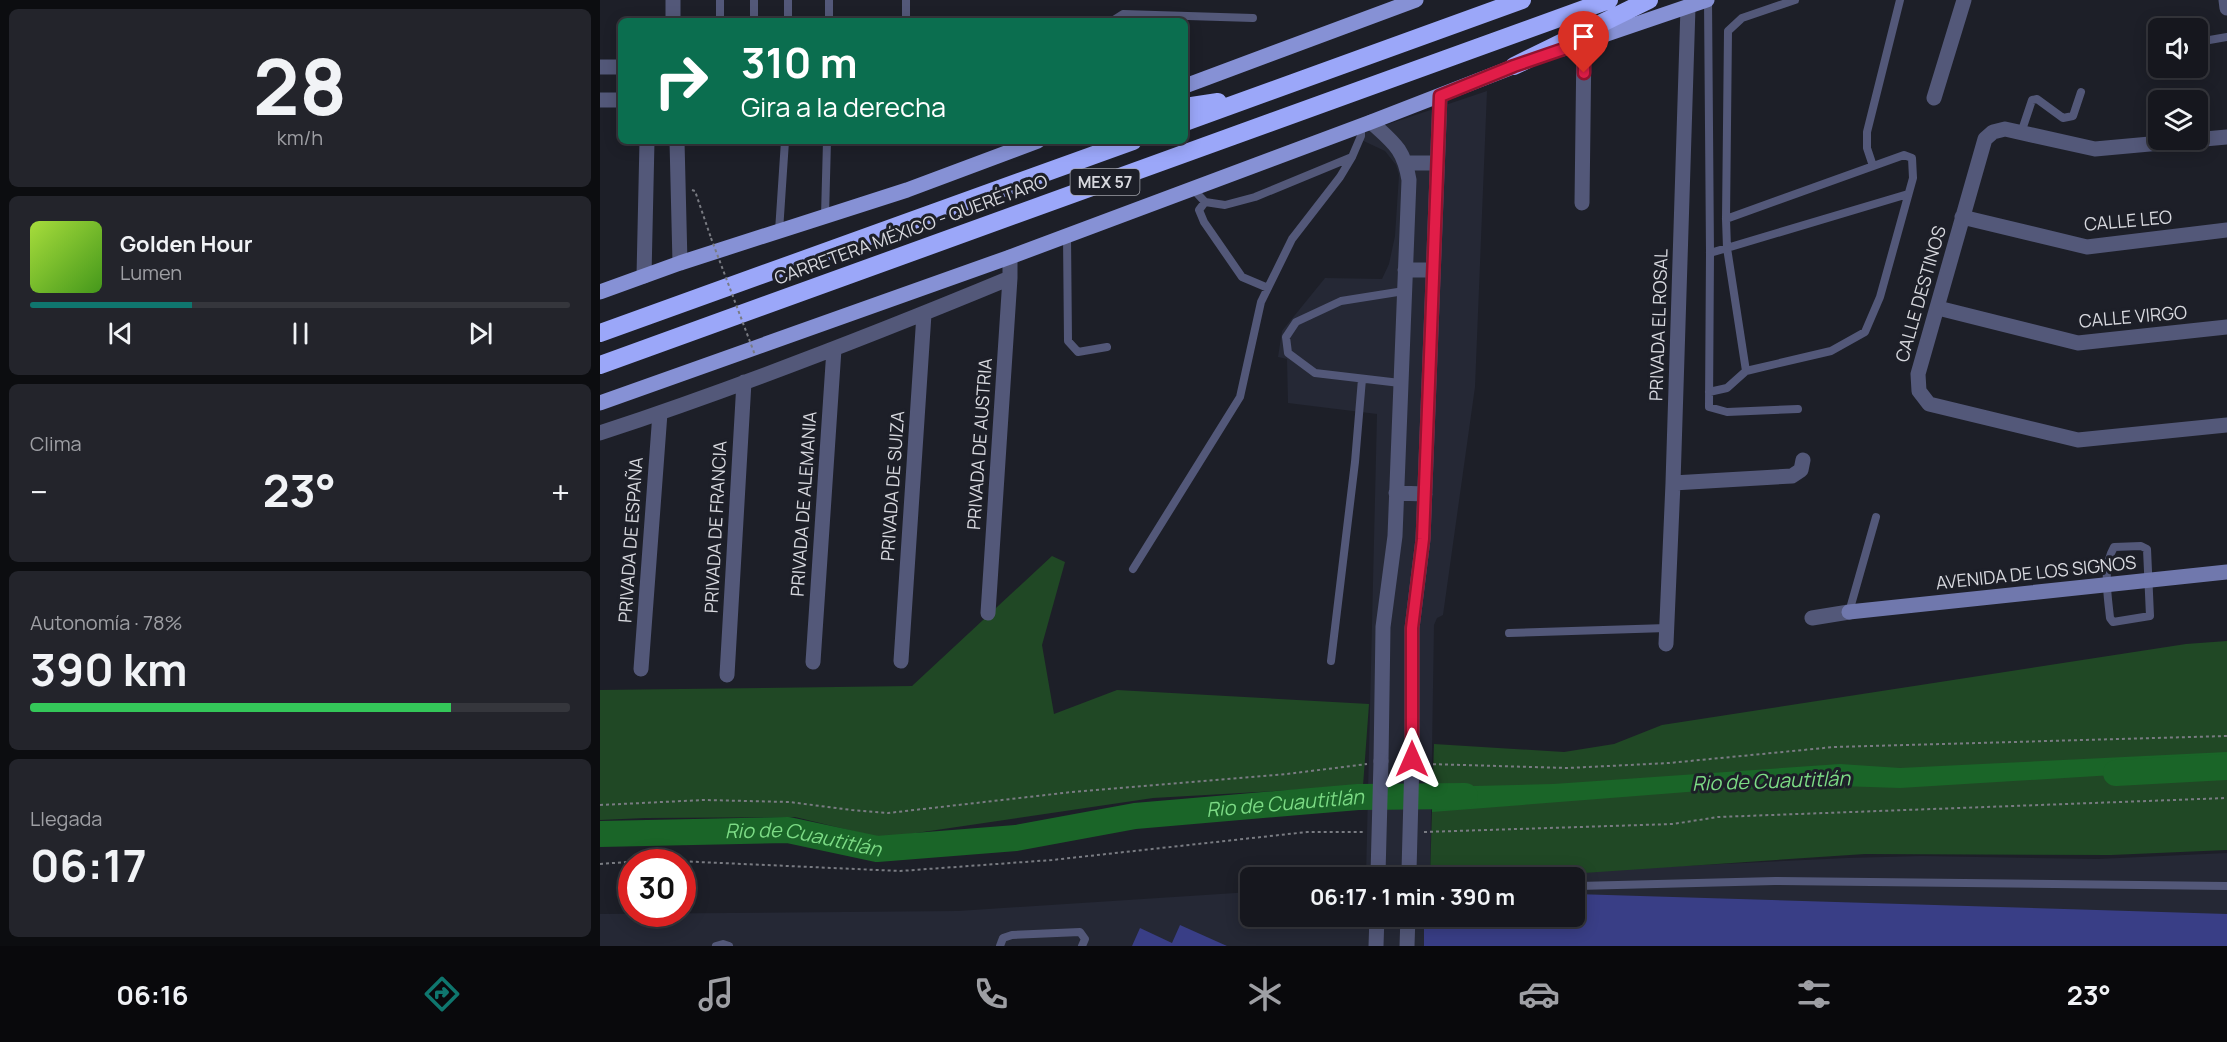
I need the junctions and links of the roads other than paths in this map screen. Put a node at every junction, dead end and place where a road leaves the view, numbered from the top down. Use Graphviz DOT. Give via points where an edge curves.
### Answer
graph roads {
  1 [pos="673,0"];
  2 [pos="720,0"];
  3 [pos="754,0"];
  4 [pos="788,0"];
  5 [pos="829,0"];
  6 [pos="906,0"];
  7 [pos="1416,0"];
  8 [pos="1522,0"];
  9 [pos="1609,0"];
  10 [pos="1649,0"];
  11 [pos="1707,0"];
  12 [pos="1795,0"];
  13 [pos="1900,0"];
  14 [pos="1964,0"];
  15 [pos="2226,0"];
  16 [pos="1688,7"];
  17 [pos="2227,8"];
  18 [pos="672,18"];
  19 [pos="720,18"];
  20 [pos="754,18"];
  21 [pos="788,18"];
  22 [pos="829,18"];
  23 [pos="906,18"];
  24 [pos="1117,18"];
  25 [pos="1253,18"];
  26 [pos="2227,37"];
  27 [pos="2208,40"];
  28 [pos="1584,42"];
  29 [pos="1514,66"];
  30 [pos="600,67"];
  31 [pos="618,67"];
  32 [pos="1188,85"];
  33 [pos="2081,92"];
  34 [pos="1440,96"];
  35 [pos="1253,98"];
  36 [pos="1934,98"];
  37 [pos="600,100"];
  38 [pos="618,100"];
  39 [pos="1188,107"];
  40 [pos="1188,121"];
  41 [pos="1366,124"];
  42 [pos="2021,133"];
  43 [pos="2227,137"];
  44 [pos="647,144"];
  45 [pos="676,144"];
  46 [pos="785,144"];
  47 [pos="827,144"];
  48 [pos="1030,144"];
  49 [pos="1125,144"];
  50 [pos="1352,157"];
  51 [pos="1406,163"];
  52 [pos="1437,163"];
  53 [pos="1873,166"];
  54 [pos="1193,189"];
  55 [pos="1908,194"];
  56 [pos="1205,202"];
  57 [pos="1582,203"];
  58 [pos="825,216"];
  59 [pos="1962,217"];
  60 [pos="1726,219"];
  61 [pos="2227,230"];
  62 [pos="779,231"];
  63 [pos="1067,236"];
  64 [pos="1727,248"];
  65 [pos="1710,253"];
  66 [pos="1010,257"];
  67 [pos="680,263"];
  68 [pos="1405,270"];
  69 [pos="1433,270"];
  70 [pos="644,276"];
  71 [pos="1010,278"];
  72 [pos="1268,288"];
  73 [pos="1404,291"];
  74 [pos="600,292"];
  75 [pos="1938,308"];
  76 [pos="924,314"];
  77 [pos="1403,321"];
  78 [pos="1430,322"];
  79 [pos="2227,327"];
  80 [pos="600,333"];
  81 [pos="1107,347"];
  82 [pos="834,349"];
  83 [pos="600,365"];
  84 [pos="1746,371"];
  85 [pos="1362,379"];
  86 [pos="744,382"];
  87 [pos="1400,383"];
  88 [pos="1709,392"];
  89 [pos="600,403"];
  90 [pos="1798,410"];
  91 [pos="660,413"];
  92 [pos="2227,425"];
  93 [pos="600,433"];
  94 [pos="1803,460"];
  95 [pos="1673,483"];
  96 [pos="1396,493"];
  97 [pos="1425,494"];
  98 [pos="1876,517"];
  99 [pos="1132,568"];
  100 [pos="2227,572"];
  101 [pos="2149,581"];
  102 [pos="2106,584"];
  103 [pos="988,612"];
  104 [pos="1849,612"];
  105 [pos="1812,618"];
  106 [pos="1667,628"];
  107 [pos="1509,633"];
  108 [pos="1666,644"];
  109 [pos="902,661"];
  110 [pos="1330,661"];
  111 [pos="813,662"];
  112 [pos="641,669"];
  113 [pos="727,675"];
  114 [pos="1378,867"];
  115 [pos="1409,867"];
  116 [pos="1585,886"];
  117 [pos="2227,886"];
  118 [pos="1377,927"];
  119 [pos="1408,927"];
  120 [pos="716,946"];
  121 [pos="729,946"];
  122 [pos="1000,946"];
  123 [pos="1082,946"];
  124 [pos="1376,946"];
  125 [pos="1407,946"];
  1 -- 18 [label="street"];
  2 -- 19 [label="lane"];
  3 -- 20 [label="lane"];
  4 -- 21 [label="lane"];
  5 -- 22 [label="lane"];
  6 -- 23 [label="lane"];
  7 -- 32 [label="main road"];
  8 -- 35 [label="highway"];
  9 -- 83 [label="highway, CARRETERA MÉXICO - QUERÉTARO / MEX 57"];
  10 -- 29 [label="highway"];
  11 -- 16 [label="main road"];
  11 -- 65 [label="lane"];
  12 -- 60 [label="lane" via="1742,18 1728,31"];
  13 -- 53 [label="lane" via="1867,132"];
  14 -- 36 [label="street"];
  15 -- 17 [label="street"];
  16 -- 28 [label="main road"];
  16 -- 95 [label="street, PRIVADA EL ROSAL"];
  24 -- 25 [label="lane" via="1123,14"];
  26 -- 27 [label="lane"];
  28 -- 29 [label="main road"];
  28 -- 57 [label="street"];
  29 -- 34 [label="main road"];
  30 -- 31 [label="street"];
  33 -- 42 [label="lane" via="2073,116 2063,118 2037,99 2032,100"];
  34 -- 41 [label="main road"];
  34 -- 52 [label="street"];
  35 -- 39 [label="highway"];
  35 -- 40 [label="highway"];
  37 -- 38 [label="street"];
  41 -- 50 [label="lane"];
  41 -- 51 [label="street" via="1398,146"];
  41 -- 54 [label="main road"];
  42 -- 43 [label="street, CALLE DESTINOS" via="2095,149"];
  42 -- 59 [label="street, CALLE DESTINOS" via="2005,129 1985,139"];
  44 -- 70 [label="street"];
  45 -- 67 [label="street"];
  46 -- 62 [label="lane"];
  47 -- 58 [label="lane"];
  48 -- 58 [label="main road"];
  49 -- 80 [label="highway, CARRETERA MÉXICO - QUERÉTARO / MEX 57"];
  50 -- 56 [label="lane" via="1255,197 1225,206"];
  50 -- 72 [label="lane" via="1292,238"];
  51 -- 52 [label="street"];
  51 -- 68 [label="street" via="1409,180"];
  52 -- 69 [label="street"];
  53 -- 55 [label="lane" via="1904,155 1912,158"];
  53 -- 60 [label="lane"];
  54 -- 56 [label="lane"];
  54 -- 63 [label="main road"];
  55 -- 64 [label="lane"];
  55 -- 84 [label="lane" via="1880,297 1865,332 1831,351"];
  56 -- 72 [label="lane" via="1199,210 1204,222 1242,277"];
  58 -- 62 [label="main road"];
  59 -- 61 [label="street, CALLE LEO" via="2087,247"];
  59 -- 75 [label="street, CALLE DESTINOS"];
  60 -- 64 [label="lane"];
  62 -- 67 [label="main road"];
  63 -- 66 [label="main road"];
  63 -- 81 [label="lane" via="1068,341 1078,351"];
  64 -- 65 [label="lane"];
  64 -- 84 [label="lane"];
  65 -- 88 [label="lane"];
  66 -- 71 [label="street, PRIVADA DE AUSTRIA"];
  66 -- 89 [label="main road"];
  67 -- 70 [label="main road"];
  68 -- 69 [label="street"];
  68 -- 73 [label="street"];
  69 -- 78 [label="street"];
  70 -- 74 [label="main road"];
  71 -- 76 [label="street"];
  71 -- 103 [label="street, PRIVADA DE AUSTRIA"];
  72 -- 99 [label="lane" via="1261,302 1240,397"];
  73 -- 77 [label="street"];
  73 -- 85 [label="lane" via="1341,301 1296,322 1286,338 1288,353 1315,373"];
  75 -- 79 [label="street, CALLE VIRGO" via="2078,343"];
  75 -- 92 [label="street, CALLE DESTINOS" via="1918,374 1920,391 1929,404 2078,440"];
  76 -- 82 [label="street"];
  76 -- 109 [label="street, PRIVADA DE SUIZA"];
  77 -- 78 [label="street"];
  77 -- 87 [label="street"];
  78 -- 97 [label="street"];
  82 -- 86 [label="street"];
  82 -- 111 [label="street, PRIVADA DE ALEMANIA"];
  84 -- 88 [label="lane" via="1727,388"];
  85 -- 87 [label="lane"];
  85 -- 110 [label="lane"];
  86 -- 91 [label="street"];
  86 -- 113 [label="street, PRIVADA DE FRANCIA"];
  87 -- 96 [label="street"];
  88 -- 90 [label="lane" via="1709,407 1727,412"];
  91 -- 93 [label="street"];
  91 -- 112 [label="street, PRIVADA DE ESPAÑA"];
  94 -- 95 [label="street" via="1801,470 1792,476"];
  95 -- 106 [label="street, PRIVADA EL ROSAL"];
  96 -- 97 [label="street"];
  96 -- 114 [label="street, bridge" via="1395,536 1383,627"];
  97 -- 115 [label="street, bridge" via="1412,628"];
  98 -- 104 [label="lane"];
  100 -- 101 [label="street, AVENIDA DE LOS SIGNOS"];
  101 -- 102 [label="street, AVENIDA DE LOS SIGNOS"];
  101 -- 102 [label="lane" via="2147,549 2114,547"];
  101 -- 102 [label="lane" via="2150,616 2113,622"];
  102 -- 104 [label="street, AVENIDA DE LOS SIGNOS"];
  104 -- 105 [label="street"];
  106 -- 107 [label="lane"];
  106 -- 108 [label="street, PRIVADA EL ROSAL"];
  116 -- 117 [label="lane" via="1775,881"];
  118 -- 124 [label="street"];
  119 -- 125 [label="street"];
  120 -- 121 [label="lane"];
  122 -- 123 [label="lane" via="1003,938 1012,934 1080,932 1085,939"];
}
